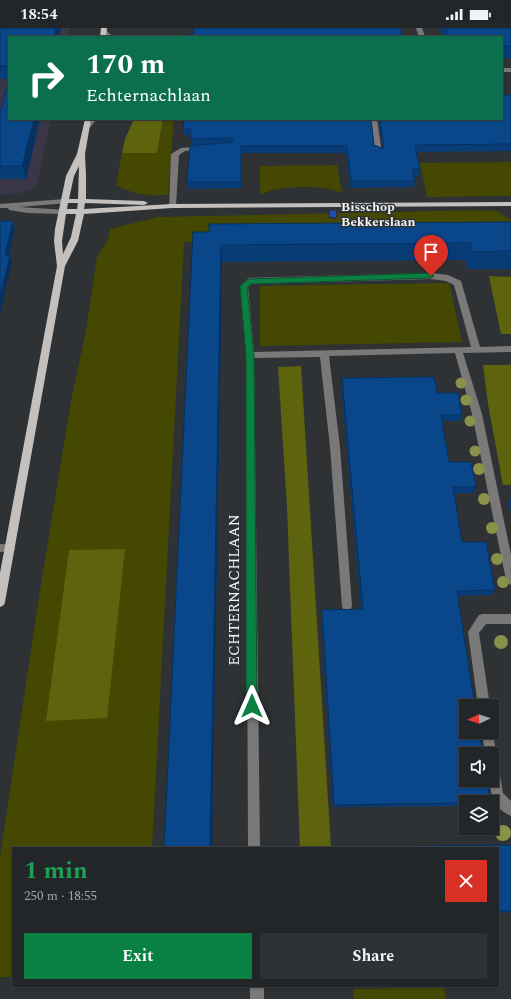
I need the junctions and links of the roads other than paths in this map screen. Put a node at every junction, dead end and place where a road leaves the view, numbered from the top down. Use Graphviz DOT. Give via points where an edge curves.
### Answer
graph roads {
  1 [pos="88,120"];
  2 [pos="93,120"];
  3 [pos="374,120"];
  4 [pos="86,129"];
  5 [pos="214,148"];
  6 [pos="379,152"];
  7 [pos="81,154"];
  8 [pos="65,201"];
  9 [pos="81,201"];
  10 [pos="511,204"];
  11 [pos="0,206"];
  12 [pos="172,206"];
  13 [pos="63,212"];
  14 [pos="79,212"];
  15 [pos="61,266"];
  16 [pos="476,349"];
  17 [pos="511,349"];
  18 [pos="458,350"];
  19 [pos="324,354"];
  20 [pos="250,356"];
  21 [pos="5,548"];
  22 [pos="511,580"];
  23 [pos="0,602"];
  24 [pos="347,606"];
  25 [pos="511,619"];
  26 [pos="483,699"];
  27 [pos="497,787"];
  28 [pos="511,810"];
  29 [pos="254,847"];
  30 [pos="257,987"];
  31 [pos="257,999"];
  1 -- 4 [label="main road"];
  2 -- 4 [label="street"];
  3 -- 6 [label="street"];
  4 -- 7 [label="main road"];
  5 -- 12 [label="street" via="184,149 175,154"];
  7 -- 8 [label="main road" via="70,176"];
  7 -- 9 [label="main road" via="84,181"];
  8 -- 9 [label="main road"];
  8 -- 11 [label="street"];
  8 -- 13 [label="main road"];
  9 -- 12 [label="main road"];
  9 -- 14 [label="main road"];
  10 -- 12 [label="main road"];
  11 -- 13 [label="street" via="28,211"];
  12 -- 14 [label="main road"];
  13 -- 14 [label="main road"];
  13 -- 15 [label="main road" via="58,241"];
  14 -- 15 [label="main road" via="74,239"];
  15 -- 21 [label="main road"];
  16 -- 17 [label="street"];
  16 -- 18 [label="street"];
  16 -- 20 [label="street, ECHTERNACHLAAN" via="458,283 448,278 415,276 249,281 244,286"];
  18 -- 19 [label="street"];
  18 -- 22 [label="street" via="477,414"];
  19 -- 20 [label="street"];
  19 -- 24 [label="street" via="335,447"];
  20 -- 29 [label="street, ECHTERNACHLAAN"];
  21 -- 23 [label="main road"];
  25 -- 26 [label="street" via="484,619 473,632"];
  27 -- 28 [label="street" via="498,796"];
  30 -- 31 [label="street"];
}
